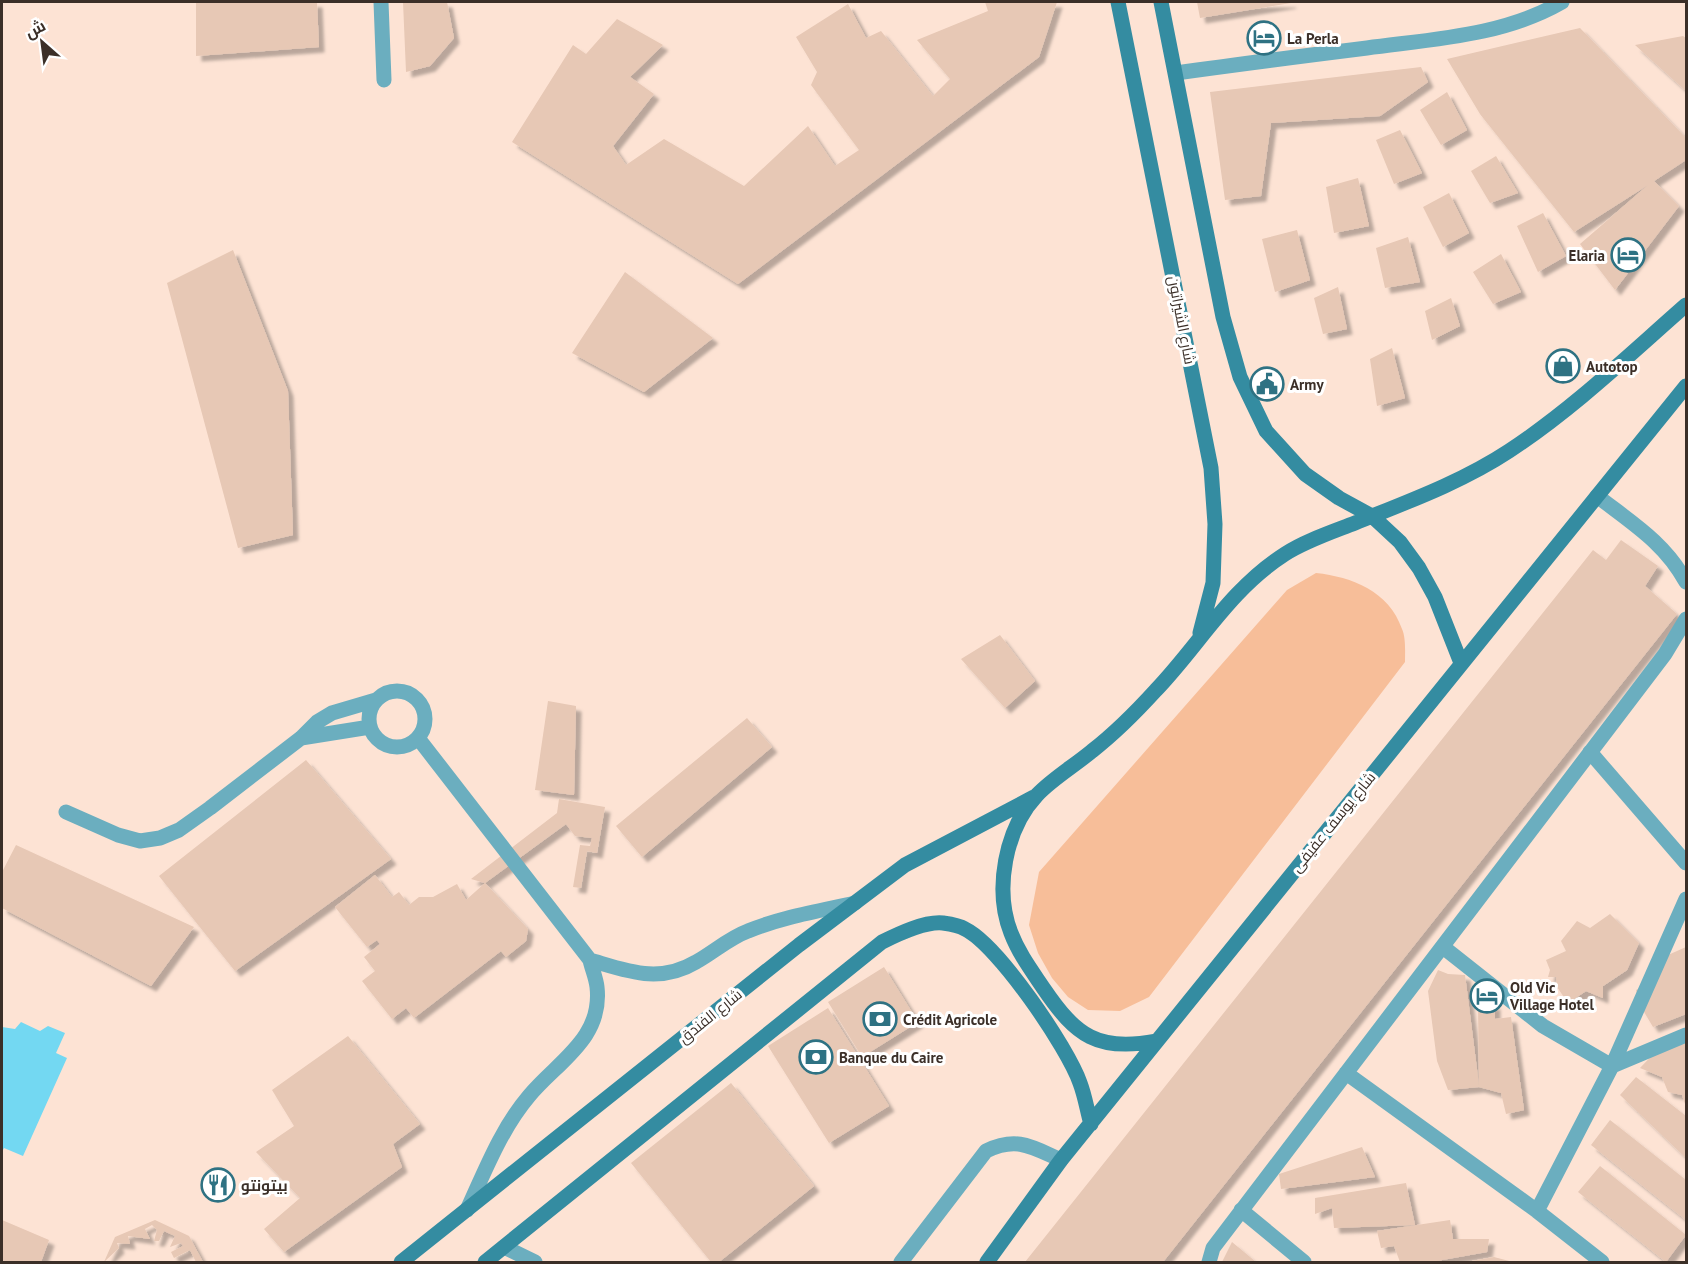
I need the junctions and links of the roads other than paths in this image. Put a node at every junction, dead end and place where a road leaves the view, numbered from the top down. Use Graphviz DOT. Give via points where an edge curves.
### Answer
graph roads {
  1 [pos="381,2"];
  2 [pos="1118,2"];
  3 [pos="1161,2"];
  4 [pos="1562,2"];
  5 [pos="1176,73"];
  6 [pos="384,80"];
  7 [pos="1686,305"];
  8 [pos="1686,386"];
  9 [pos="1597,496"];
  10 [pos="1372,516"];
  11 [pos="1686,582"];
  12 [pos="1686,619"];
  13 [pos="1198,640"];
  14 [pos="1461,663"];
  15 [pos="376,700"];
  16 [pos="370,727"];
  17 [pos="302,738"];
  18 [pos="418,738"];
  19 [pos="1590,752"];
  20 [pos="1036,796"];
  21 [pos="66,812"];
  22 [pos="1686,863"];
  23 [pos="1686,899"];
  24 [pos="855,903"];
  25 [pos="1443,947"];
  26 [pos="590,960"];
  27 [pos="1055,1006"];
  28 [pos="1043,1018"];
  29 [pos="1686,1035"];
  30 [pos="1156,1041"];
  31 [pos="1612,1066"];
  32 [pos="1346,1073"];
  33 [pos="1091,1124"];
  34 [pos="1061,1160"];
  35 [pos="467,1210"];
  36 [pos="1241,1210"];
  37 [pos="1537,1211"];
  38 [pos="504,1247"];
  39 [pos="1593,1260"];
  40 [pos="401,1263"];
  41 [pos="485,1263"];
  42 [pos="535,1263"];
  43 [pos="901,1263"];
  44 [pos="987,1263"];
  45 [pos="1209,1263"];
  46 [pos="1304,1263"];
  1 -- 6 [label="street"];
  2 -- 13 [label="street, شارع الشيراتون" via="1211,468 1215,524 1213,583"];
  3 -- 5 [label="street"];
  4 -- 5 [label="street" via="1504,27"];
  5 -- 10 [label="street" via="1223,317 1240,377 1266,431 1305,474"];
  7 -- 10 [label="street, شارع الشيراتون" via="1570,406 1508,452 1442,488"];
  8 -- 9 [label="street, شارع يوسف عفيفى"];
  9 -- 11 [label="street" via="1655,542 1675,562"];
  9 -- 14 [label="street, شارع يوسف عفيفى"];
  10 -- 13 [label="street, شارع الشيراتون" via="1286,553 1251,580"];
  10 -- 14 [label="street" via="1400,542 1419,568 1436,597"];
  12 -- 19 [label="street" via="1665,654"];
  13 -- 20 [label="street, شارع الشيراتون" via="1139,708"];
  14 -- 30 [label="street, شارع يوسف عفيفى"];
  15 -- 16 [label="street" via="369,713"];
  15 -- 17 [label="street" via="332,713"];
  15 -- 18 [label="street" via="388,692 403,691 416,698 424,710"];
  16 -- 17 [label="street"];
  16 -- 18 [label="street" via="378,739 391,746 405,746"];
  17 -- 21 [label="street" via="210,808 159,838 140,841 118,835"];
  18 -- 26 [label="street"];
  19 -- 22 [label="street"];
  19 -- 25 [label="street"];
  20 -- 24 [label="street, شارع الفندق" via="905,865"];
  20 -- 27 [label="street, شارع الشيراتون" via="1015,828 1004,867 1003,900 1010,932"];
  23 -- 31 [label="street"];
  24 -- 26 [label="street" via="777,920 745,932 668,974 644,975"];
  24 -- 35 [label="street, شارع الفندق"];
  25 -- 31 [label="street" via="1543,1026"];
  25 -- 32 [label="street"];
  26 -- 35 [label="street" via="597,987 592,1025 583,1041 528,1096 500,1140"];
  27 -- 28 [label="street"];
  27 -- 30 [label="street, شارع الشيراتون" via="1078,1031 1102,1043 1130,1046"];
  28 -- 33 [label="street" via="1080,1082"];
  28 -- 38 [label="street" via="997,956 965,929 941,923 908,930 882,942"];
  29 -- 31 [label="street"];
  30 -- 33 [label="street, شارع يوسف عفيفى"];
  31 -- 37 [label="street"];
  32 -- 36 [label="street"];
  32 -- 37 [label="street"];
  33 -- 34 [label="street, شارع يوسف عفيفى"];
  34 -- 43 [label="street" via="1025,1143 998,1145 986,1151"];
  34 -- 44 [label="street, شارع يوسف عفيفى"];
  35 -- 40 [label="street, شارع الفندق"];
  36 -- 45 [label="street" via="1213,1248"];
  36 -- 46 [label="street"];
  37 -- 39 [label="street"];
  38 -- 41 [label="street"];
  38 -- 42 [label="street"];
}
